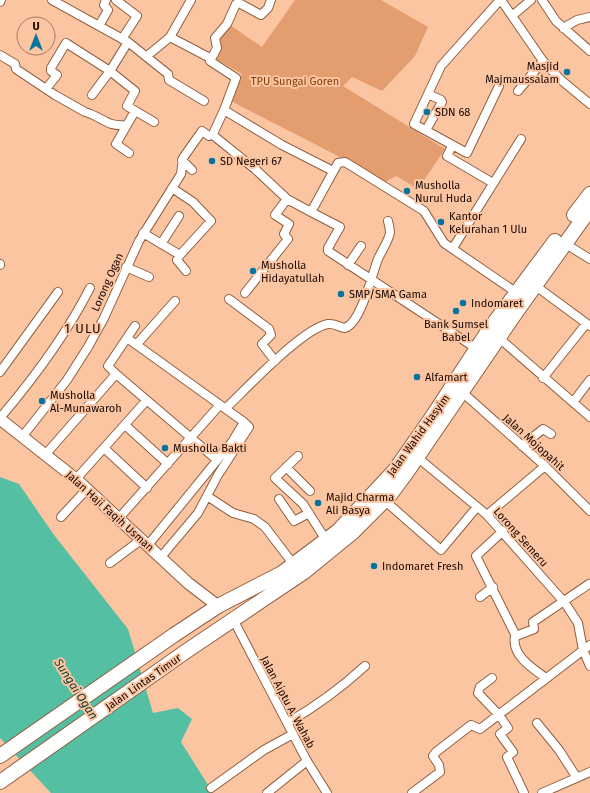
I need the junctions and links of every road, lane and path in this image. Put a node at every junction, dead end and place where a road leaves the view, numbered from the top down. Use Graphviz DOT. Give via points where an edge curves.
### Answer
graph roads {
  1 [pos="52,0"];
  2 [pos="106,0"];
  3 [pos="116,0"];
  4 [pos="191,0"];
  5 [pos="270,0"];
  6 [pos="500,0"];
  7 [pos="531,0"];
  8 [pos="542,0"];
  9 [pos="512,16"];
  10 [pos="590,17"];
  11 [pos="99,26"];
  12 [pos="563,28"];
  13 [pos="170,38"];
  14 [pos="125,40"];
  15 [pos="590,51"];
  16 [pos="0,55"];
  17 [pos="147,56"];
  18 [pos="210,58"];
  19 [pos="543,61"];
  20 [pos="110,70"];
  21 [pos="499,86"];
  22 [pos="46,89"];
  23 [pos="518,91"];
  24 [pos="428,94"];
  25 [pos="92,95"];
  26 [pos="204,101"];
  27 [pos="590,104"];
  28 [pos="224,110"];
  29 [pos="135,111"];
  30 [pos="154,122"];
  31 [pos="126,125"];
  32 [pos="426,130"];
  33 [pos="213,134"];
  34 [pos="521,139"];
  35 [pos="452,146"];
  36 [pos="129,153"];
  37 [pos="182,160"];
  38 [pos="192,170"];
  39 [pos="333,171"];
  40 [pos="494,183"];
  41 [pos="172,188"];
  42 [pos="590,194"];
  43 [pos="287,199"];
  44 [pos="590,209"];
  45 [pos="311,212"];
  46 [pos="179,216"];
  47 [pos="388,221"];
  48 [pos="143,233"];
  49 [pos="564,243"];
  50 [pos="161,244"];
  51 [pos="361,246"];
  52 [pos="453,248"];
  53 [pos="180,255"];
  54 [pos="590,259"];
  55 [pos="348,266"];
  56 [pos="126,267"];
  57 [pos="186,271"];
  58 [pos="149,278"];
  59 [pos="370,280"];
  60 [pos="530,282"];
  61 [pos="90,288"];
  62 [pos="58,292"];
  63 [pos="245,293"];
  64 [pos="517,293"];
  65 [pos="229,299"];
  66 [pos="175,301"];
  67 [pos="588,325"];
  68 [pos="135,326"];
  69 [pos="127,338"];
  70 [pos="499,338"];
  71 [pos="138,344"];
  72 [pos="477,349"];
  73 [pos="275,361"];
  74 [pos="0,372"];
  75 [pos="116,374"];
  76 [pos="544,378"];
  77 [pos="590,380"];
  78 [pos="462,392"];
  79 [pos="146,401"];
  80 [pos="574,401"];
  81 [pos="222,408"];
  82 [pos="590,417"];
  83 [pos="0,418"];
  84 [pos="125,425"];
  85 [pos="551,434"];
  86 [pos="22,437"];
  87 [pos="190,438"];
  88 [pos="235,444"];
  89 [pos="522,446"];
  90 [pos="104,448"];
  91 [pos="45,455"];
  92 [pos="298,456"];
  93 [pos="417,458"];
  94 [pos="217,460"];
  95 [pos="168,464"];
  96 [pos="545,466"];
  97 [pos="286,467"];
  98 [pos="76,479"];
  99 [pos="87,488"];
  100 [pos="147,488"];
  101 [pos="310,491"];
  102 [pos="207,496"];
  103 [pos="279,499"];
  104 [pos="384,500"];
  105 [pos="477,507"];
  106 [pos="590,510"];
  107 [pos="309,513"];
  108 [pos="487,515"];
  109 [pos="361,516"];
  110 [pos="61,517"];
  111 [pos="119,518"];
  112 [pos="503,531"];
  113 [pos="326,540"];
  114 [pos="145,542"];
  115 [pos="161,557"];
  116 [pos="110,562"];
  117 [pos="294,565"];
  118 [pos="589,584"];
  119 [pos="493,587"];
  120 [pos="480,597"];
  121 [pos="564,601"];
  122 [pos="218,606"];
  123 [pos="233,619"];
  124 [pos="174,635"];
  125 [pos="515,636"];
  126 [pos="587,648"];
  127 [pos="188,650"];
  128 [pos="365,666"];
  129 [pos="590,666"];
  130 [pos="492,678"];
  131 [pos="546,678"];
  132 [pos="499,715"];
  133 [pos="286,723"];
  134 [pos="537,723"];
  135 [pos="293,734"];
  136 [pos="0,756"];
  137 [pos="307,761"];
  138 [pos="590,772"];
  139 [pos="577,778"];
  140 [pos="0,782"];
  141 [pos="211,788"];
  142 [pos="267,793"];
  143 [pos="327,793"];
  144 [pos="412,793"];
  145 [pos="524,793"];
  146 [pos="542,793"];
  1 -- 11 [label="street"];
  2 -- 11 [label="street" via="104,6 108,10"];
  3 -- 14 [label="street" via="137,16"];
  4 -- 13 [label="street"];
  5 -- 18 [label="street" via="268,8 261,15 239,3 236,4 227,24 216,38 217,48"];
  6 -- 9 [label="street"];
  6 -- 24 [label="street" via="440,66"];
  7 -- 9 [label="street"];
  8 -- 12 [label="street"];
  9 -- 19 [label="street"];
  10 -- 12 [label="street" via="577,20"];
  11 -- 14 [label="street"];
  12 -- 15 [label="street"];
  13 -- 17 [label="street"];
  13 -- 18 [label="street"];
  14 -- 17 [label="street"];
  14 -- 20 [label="street"];
  16 -- 22 [label="street"];
  17 -- 26 [label="street" via="168,74 169,80"];
  18 -- 28 [label="street" via="210,62 236,78"];
  19 -- 23 [label="street"];
  19 -- 27 [label="street"];
  20 -- 22 [label="street" via="65,44 50,68 57,75"];
  20 -- 25 [label="street"];
  20 -- 29 [label="street" via="134,90 126,105"];
  21 -- 35 [label="street" via="469,152 464,153"];
  22 -- 31 [label="street" via="113,126"];
  24 -- 32 [label="street" via="414,123"];
  24 -- 32 [label="street" via="442,102"];
  28 -- 33 [label="street"];
  28 -- 39 [label="street" via="282,145"];
  29 -- 30 [label="street"];
  29 -- 31 [label="street"];
  31 -- 36 [label="street" via="116,144"];
  32 -- 35 [label="street"];
  33 -- 37 [label="street" via="209,136 202,131"];
  33 -- 43 [label="street"];
  34 -- 40 [label="street"];
  35 -- 40 [label="street" via="448,156"];
  37 -- 38 [label="street"];
  37 -- 41 [label="street, Lorong Ogan" via="181,174"];
  39 -- 45 [label="street"];
  39 -- 52 [label="street" via="339,162 345,162 422,209 441,239"];
  40 -- 52 [label="street"];
  41 -- 48 [label="street, Lorong Ogan"];
  41 -- 53 [label="street" via="193,202 211,220"];
  42 -- 60 [label="highway, Jalan Wahid Hasyim"];
  43 -- 45 [label="street"];
  43 -- 63 [label="street" via="275,216 289,224 284,234 288,239"];
  44 -- 49 [label="highway, Jalan Wahid Hasyim"];
  45 -- 55 [label="street" via="340,227 328,250"];
  46 -- 50 [label="street"];
  47 -- 59 [label="street" via="389,234"];
  48 -- 50 [label="street"];
  48 -- 56 [label="street, Lorong Ogan"];
  49 -- 54 [label="street"];
  49 -- 60 [label="highway, Jalan Wahid Hasyim"];
  50 -- 53 [label="street"];
  51 -- 55 [label="street"];
  52 -- 64 [label="street"];
  53 -- 57 [label="street" via="177,260"];
  55 -- 59 [label="street"];
  56 -- 58 [label="street"];
  56 -- 86 [label="street, Lorong Ogan" via="104,318 88,347 67,380"];
  59 -- 72 [label="street"];
  59 -- 73 [label="street" via="359,311 349,327 333,324 322,326 302,338"];
  60 -- 64 [label="highway, Jalan Wahid Hasyim"];
  60 -- 67 [label="street"];
  60 -- 70 [label="highway, Jalan Wahid Hasyim"];
  61 -- 83 [label="street" via="42,366"];
  62 -- 74 [label="street"];
  64 -- 72 [label="highway, Jalan Wahid Hasyim"];
  65 -- 73 [label="street" via="268,329 271,335 262,344"];
  66 -- 71 [label="street"];
  67 -- 76 [label="street"];
  68 -- 69 [label="street"];
  69 -- 71 [label="street"];
  69 -- 75 [label="street" via="107,367"];
  70 -- 76 [label="street"];
  70 -- 78 [label="highway, Jalan Wahid Hasyim"];
  71 -- 81 [label="street"];
  72 -- 109 [label="highway, Jalan Wahid Hasyim"];
  73 -- 81 [label="street"];
  75 -- 79 [label="street"];
  75 -- 91 [label="street"];
  76 -- 80 [label="street"];
  77 -- 80 [label="street"];
  78 -- 89 [label="street, Jalan Mojopahit"];
  78 -- 93 [label="highway, Jalan Wahid Hasyim"];
  79 -- 84 [label="street"];
  79 -- 87 [label="street"];
  80 -- 82 [label="street"];
  81 -- 87 [label="street"];
  81 -- 88 [label="street" via="244,422"];
  83 -- 86 [label="street, Jalan Haji Faqih Usman"];
  84 -- 90 [label="street"];
  84 -- 95 [label="street"];
  85 -- 89 [label="street" via="543,429"];
  86 -- 91 [label="street, Jalan Haji Faqih Usman"];
  87 -- 94 [label="street"];
  87 -- 95 [label="street"];
  88 -- 94 [label="street"];
  88 -- 102 [label="street"];
  89 -- 96 [label="street, Jalan Mojopahit"];
  90 -- 98 [label="street"];
  90 -- 100 [label="street"];
  91 -- 98 [label="street, Jalan Haji Faqih Usman"];
  92 -- 97 [label="street"];
  93 -- 104 [label="highway, Jalan Wahid Hasyim"];
  93 -- 105 [label="street, Lorong Semeru"];
  94 -- 114 [label="street"];
  95 -- 100 [label="street"];
  96 -- 106 [label="street, Jalan Mojopahit"];
  96 -- 108 [label="street"];
  97 -- 101 [label="street"];
  97 -- 107 [label="street" via="276,478 298,498"];
  98 -- 99 [label="street, Jalan Haji Faqih Usman"];
  99 -- 110 [label="street"];
  99 -- 111 [label="street, Jalan Haji Faqih Usman"];
  100 -- 111 [label="street"];
  102 -- 115 [label="street" via="185,530"];
  102 -- 117 [label="street" via="233,513 254,519 265,526"];
  103 -- 107 [label="street" via="294,521"];
  104 -- 105 [label="street" via="441,550"];
  104 -- 109 [label="highway, Jalan Wahid Hasyim"];
  105 -- 108 [label="street, Lorong Semeru"];
  107 -- 113 [label="street"];
  108 -- 112 [label="street, Lorong Semeru"];
  109 -- 113 [label="highway, Jalan Wahid Hasyim"];
  109 -- 123 [label="highway, Jalan Wahid Hasyim" via="345,540 304,572"];
  111 -- 114 [label="street, Jalan Haji Faqih Usman"];
  112 -- 119 [label="street" via="476,556"];
  112 -- 121 [label="street, Lorong Semeru"];
  113 -- 117 [label="highway, Jalan Wahid Hasyim"];
  114 -- 115 [label="street, Jalan Haji Faqih Usman"];
  114 -- 116 [label="street"];
  115 -- 122 [label="street, Jalan Haji Faqih Usman"];
  117 -- 122 [label="highway, Jalan Wahid Hasyim"];
  118 -- 121 [label="street"];
  119 -- 120 [label="street"];
  119 -- 125 [label="street"];
  121 -- 125 [label="street" via="534,622 534,630"];
  121 -- 126 [label="street, Lorong Semeru" via="578,623"];
  122 -- 124 [label="highway, Jalan Wahid Hasyim"];
  123 -- 127 [label="highway, Jalan Wahid Hasyim"];
  123 -- 133 [label="street, Jalan Aiptu A. Wahab"];
  124 -- 136 [label="highway, Jalan Lintas Timur"];
  125 -- 131 [label="street" via="513,644 517,653"];
  126 -- 129 [label="street, Lorong Semeru"];
  126 -- 131 [label="street"];
  127 -- 140 [label="highway, Jalan Lintas Timur"];
  128 -- 133 [label="street" via="319,704"];
  130 -- 132 [label="street" via="480,687 478,692"];
  131 -- 132 [label="street"];
  132 -- 144 [label="street" via="479,729 471,725 436,752 434,756 440,772"];
  132 -- 145 [label="street" via="508,728 500,734 513,752 507,756"];
  133 -- 135 [label="street, Jalan Aiptu A. Wahab"];
  134 -- 139 [label="street"];
  135 -- 137 [label="street, Jalan Aiptu A. Wahab"];
  135 -- 141 [label="street" via="264,750"];
  137 -- 142 [label="street"];
  137 -- 143 [label="street, Jalan Aiptu A. Wahab"];
  138 -- 139 [label="street"];
  139 -- 146 [label="street"];
}
